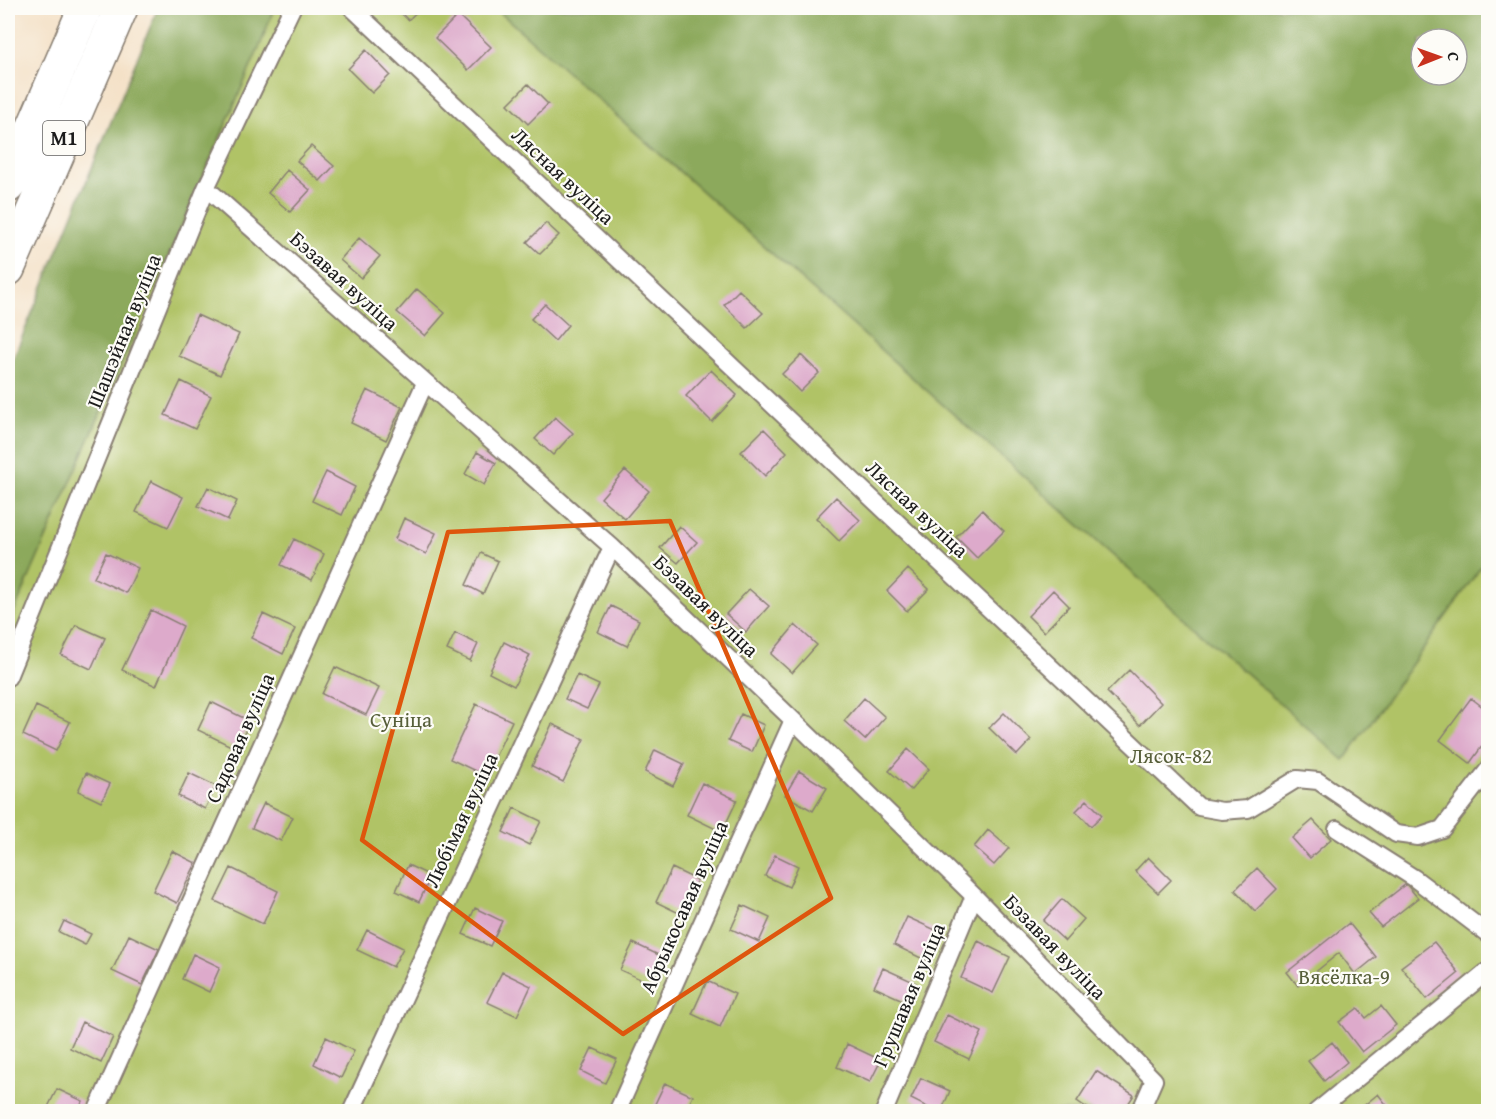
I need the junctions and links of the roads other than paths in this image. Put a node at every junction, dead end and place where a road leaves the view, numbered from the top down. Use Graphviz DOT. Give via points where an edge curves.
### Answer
graph roads {
  1 [pos="85,8"];
  2 [pos="121,8"];
  3 [pos="292,8"];
  4 [pos="352,8"];
  5 [pos="8,186"];
  6 [pos="206,188"];
  7 [pos="8,268"];
  8 [pos="425,383"];
  9 [pos="612,548"];
  10 [pos="8,677"];
  11 [pos="793,720"];
  12 [pos="1488,770"];
  13 [pos="1337,829"];
  14 [pos="974,896"];
  15 [pos="1488,934"];
  16 [pos="1488,971"];
  17 [pos="96,1112"];
  18 [pos="351,1112"];
  19 [pos="617,1112"];
  20 [pos="884,1112"];
  21 [pos="1140,1112"];
  22 [pos="1316,1112"];
  1 -- 5 [label="highway, М1"];
  2 -- 7 [label="highway, М1"];
  3 -- 6 [label="lane, Шашэйная вуліца"];
  4 -- 12 [label="lane, Лясная вуліца" via="1199,807 1222,811 1248,809 1296,780 1318,781 1396,834 1418,837 1442,829"];
  6 -- 8 [label="lane, Бэзавая вуліца"];
  6 -- 10 [label="lane, Шашэйная вуліца"];
  8 -- 9 [label="lane, Бэзавая вуліца"];
  8 -- 17 [label="lane, Садовая вуліца"];
  9 -- 11 [label="lane, Бэзавая вуліца"];
  9 -- 18 [label="lane, Любімая вуліца"];
  11 -- 14 [label="lane, Бэзавая вуліца"];
  11 -- 19 [label="lane, Абрыкосавая вуліца"];
  13 -- 15 [label="lane" via="1414,878"];
  14 -- 20 [label="lane, Грушавая вуліца"];
  14 -- 21 [label="lane, Бэзавая вуліца" via="1154,1080"];
  16 -- 22 [label="lane"];
}
